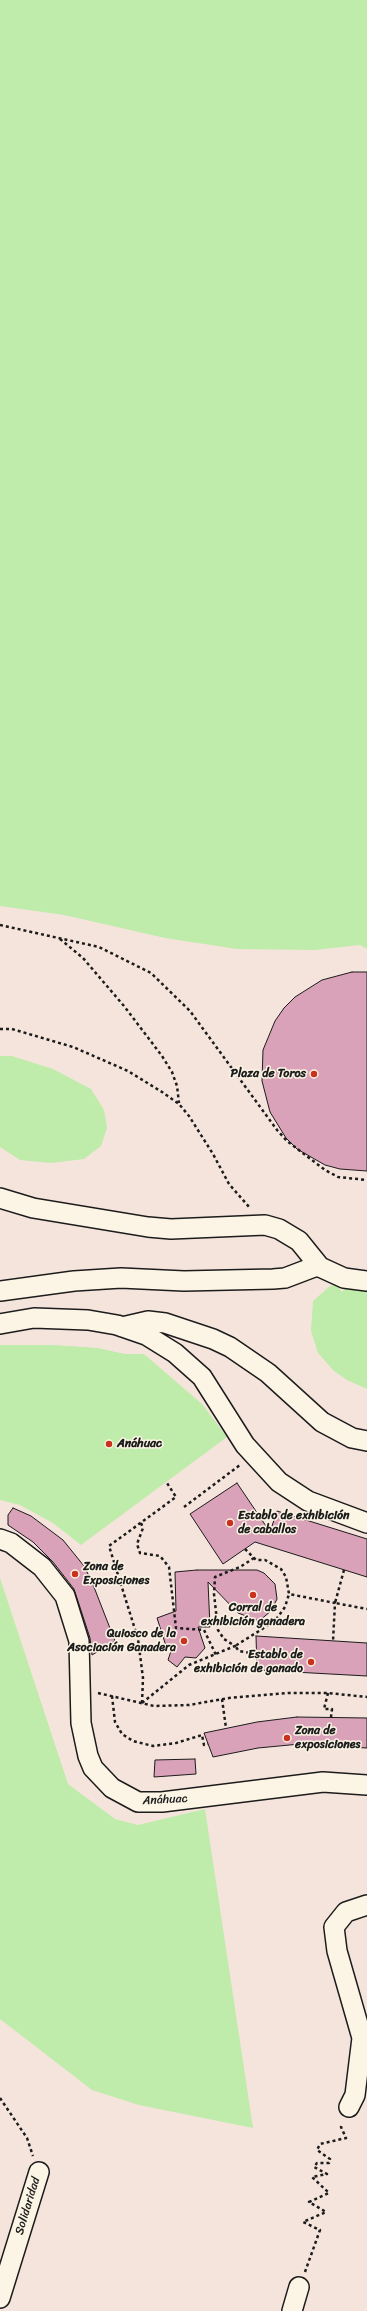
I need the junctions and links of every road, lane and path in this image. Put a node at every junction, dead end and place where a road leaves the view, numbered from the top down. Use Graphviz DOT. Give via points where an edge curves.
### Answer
graph roads {
  1 [pos="0,925"];
  2 [pos="59,938"];
  3 [pos="0,1030"];
  4 [pos="179,1104"];
  5 [pos="367,1180"];
  6 [pos="0,1198"];
  7 [pos="266,1225"];
  8 [pos="320,1267"];
  9 [pos="367,1281"];
  10 [pos="0,1291"];
  11 [pos="0,1324"];
  12 [pos="122,1327"];
  13 [pos="367,1441"];
  14 [pos="253,1455"];
  15 [pos="167,1483"];
  16 [pos="184,1507"];
  17 [pos="140,1522"];
  18 [pos="367,1523"];
  19 [pos="0,1539"];
  20 [pos="245,1549"];
  21 [pos="254,1558"];
  22 [pos="344,1570"];
  23 [pos="289,1594"];
  24 [pos="336,1603"];
  25 [pos="367,1609"];
  26 [pos="333,1641"];
  27 [pos="235,1646"];
  28 [pos="255,1654"];
  29 [pos="216,1655"];
  30 [pos="97,1692"];
  31 [pos="328,1693"];
  32 [pos="112,1696"];
  33 [pos="367,1697"];
  34 [pos="222,1699"];
  35 [pos="142,1703"];
  36 [pos="331,1717"];
  37 [pos="226,1728"];
  38 [pos="208,1744"];
  39 [pos="367,1785"];
  40 [pos="367,1905"];
  41 [pos="0,2098"];
  42 [pos="357,2101"];
  43 [pos="39,2172"];
  44 [pos="299,2287"];
  45 [pos="0,2298"];
  46 [pos="0,2309"];
  47 [pos="9,2311"];
  48 [pos="292,2311"];
  1 -- 2 [label="path"];
  2 -- 4 [label="path" via="83,958 162,1056 177,1086"];
  2 -- 5 [label="path" via="99,947 151,973 190,1012 277,1130 299,1152 338,1177"];
  3 -- 4 [label="path" via="12,1029 31,1033 92,1054 128,1071"];
  4 -- 7 [label="path" via="203,1138 236,1195"];
  6 -- 7 [label="street" via="33,1208 148,1227 170,1229"];
  7 -- 8 [label="street" via="280,1229 299,1241"];
  8 -- 9 [label="street" via="344,1278"];
  8 -- 10 [label="street" via="306,1268 285,1278 273,1279 184,1281 121,1278 74,1281"];
  11 -- 12 [label="street" via="34,1318 88,1320"];
  12 -- 13 [label="street" via="148,1321 165,1323 213,1338 268,1373 322,1422 352,1438"];
  12 -- 14 [label="street" via="146,1335 162,1344 202,1377"];
  14 -- 16 [label="path"];
  14 -- 18 [label="street" via="279,1482 308,1501"];
  15 -- 17 [label="path" via="176,1497"];
  17 -- 29 [label="path" via="143,1528 137,1544 140,1553 160,1556 170,1567 176,1628 204,1630"];
  17 -- 35 [label="path" via="131,1532 109,1546 138,1639 143,1678"];
  19 -- 39 [label="street, Anáhuac" via="11,1543 42,1566 65,1596 79,1641 81,1723 88,1756 93,1768 112,1788 138,1802 162,1802 323,1782"];
  20 -- 21 [label="path"];
  21 -- 23 [label="path" via="273,1563 281,1569 286,1577"];
  21 -- 27 [label="path" via="215,1577 218,1630 224,1639"];
  22 -- 24 [label="path"];
  23 -- 24 [label="path"];
  23 -- 27 [label="path" via="285,1607 275,1621"];
  24 -- 25 [label="path"];
  24 -- 26 [label="path"];
  27 -- 28 [label="path" via="239,1651"];
  27 -- 29 [label="path"];
  29 -- 35 [label="path" via="189,1665"];
  30 -- 32 [label="path"];
  31 -- 33 [label="path"];
  31 -- 34 [label="path" via="273,1693"];
  31 -- 36 [label="path" via="324,1709 332,1709"];
  32 -- 35 [label="path"];
  32 -- 38 [label="path" via="114,1722 122,1734 133,1741 153,1746 176,1743 202,1735 204,1745"];
  34 -- 35 [label="path" via="173,1706"];
  34 -- 37 [label="path"];
  40 -- 42 [label="street" via="346,1912 334,1927 337,1951 362,2038"];
  41 -- 43 [label="path, Solidaridad" via="27,2138"];
  42 -- 44 [label="path" via="341,2126 346,2138 320,2144 317,2150 330,2159 329,2163 317,2163 314,2167 327,2174 312,2177 329,2193 309,2202 326,2212 302,2222 320,2230"];
  43 -- 45 [label="street, Solidaridad"];
  44 -- 48 [label="street"];
  46 -- 47 [label="street"];
}
